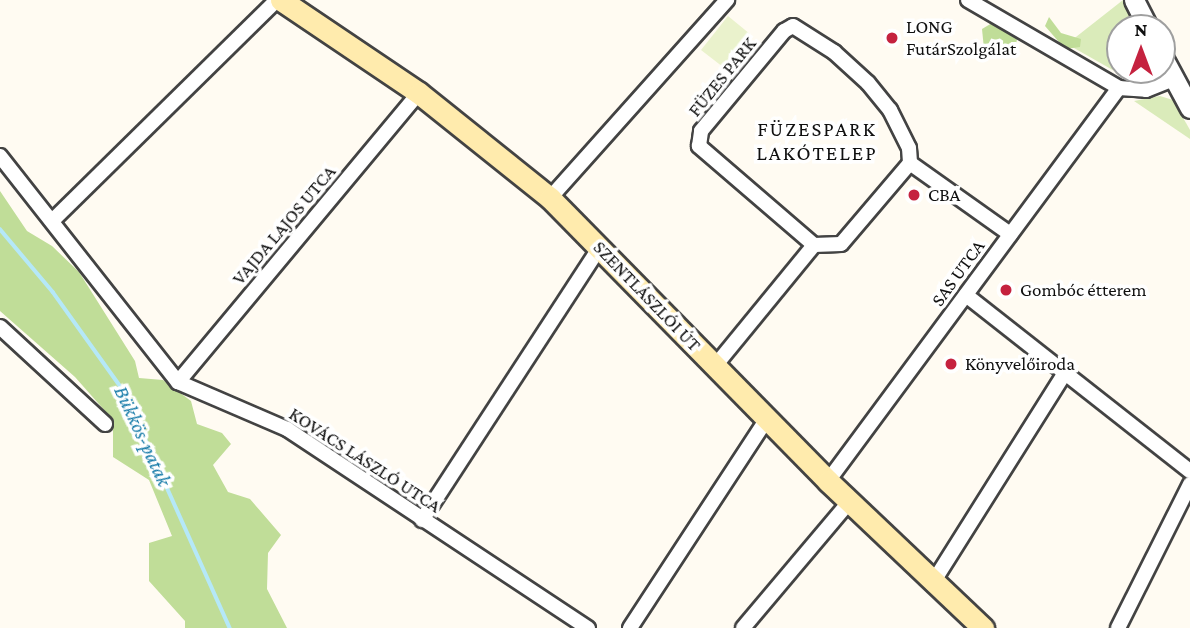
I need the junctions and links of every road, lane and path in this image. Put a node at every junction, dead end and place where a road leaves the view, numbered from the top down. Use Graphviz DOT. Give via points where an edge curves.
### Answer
graph roads {
  1 [pos="279,0"];
  2 [pos="727,0"];
  3 [pos="968,0"];
  4 [pos="1161,84"];
  5 [pos="1176,84"];
  6 [pos="1119,88"];
  7 [pos="419,93"];
  8 [pos="1190,107"];
  9 [pos="0,156"];
  10 [pos="910,163"];
  11 [pos="550,198"];
  12 [pos="52,221"];
  13 [pos="1010,234"];
  14 [pos="814,245"];
  15 [pos="600,247"];
  16 [pos="966,295"];
  17 [pos="0,327"];
  18 [pos="715,366"];
  19 [pos="1065,373"];
  20 [pos="178,382"];
  21 [pos="766,419"];
  22 [pos="105,424"];
  23 [pos="1190,471"];
  24 [pos="828,481"];
  25 [pos="1190,484"];
  26 [pos="849,502"];
  27 [pos="422,520"];
  28 [pos="932,584"];
  29 [pos="588,628"];
  30 [pos="630,628"];
  31 [pos="743,628"];
  32 [pos="983,628"];
  33 [pos="1118,628"];
  1 -- 7 [label="main road, SZENTLÁSZLÓI ÚT"];
  1 -- 12 [label="street"];
  2 -- 11 [label="street"];
  3 -- 6 [label="street"];
  4 -- 6 [label="street" via="1146,90"];
  5 -- 8 [label="street"];
  6 -- 13 [label="street, SAS UTCA"];
  7 -- 11 [label="main road, SZENTLÁSZLÓI ÚT"];
  7 -- 20 [label="street, VAJDA LAJOS UTCA"];
  9 -- 12 [label="street, KOVÁCS LÁSZLÓ UTCA"];
  10 -- 13 [label="street"];
  10 -- 14 [label="street" via="841,244"];
  10 -- 14 [label="street, FÜZES PARK" via="909,148 890,110 868,83 807,32 793,26 784,32 701,131 699,146"];
  11 -- 15 [label="main road, SZENTLÁSZLÓI ÚT"];
  12 -- 20 [label="street, KOVÁCS LÁSZLÓ UTCA"];
  13 -- 16 [label="street, SAS UTCA"];
  14 -- 18 [label="street"];
  15 -- 18 [label="main road, SZENTLÁSZLÓI ÚT"];
  15 -- 27 [label="street"];
  16 -- 19 [label="street"];
  16 -- 24 [label="street, SAS UTCA"];
  17 -- 22 [label="street"];
  18 -- 21 [label="main road, SZENTLÁSZLÓI ÚT"];
  19 -- 23 [label="street"];
  19 -- 28 [label="street"];
  20 -- 27 [label="street, KOVÁCS LÁSZLÓ UTCA" via="287,429"];
  21 -- 24 [label="main road, SZENTLÁSZLÓI ÚT"];
  21 -- 30 [label="street"];
  24 -- 26 [label="main road, SZENTLÁSZLÓI ÚT"];
  25 -- 33 [label="street"];
  26 -- 28 [label="main road, SZENTLÁSZLÓI ÚT"];
  26 -- 31 [label="street"];
  27 -- 29 [label="street, KOVÁCS LÁSZLÓ UTCA"];
  28 -- 32 [label="main road, SZENTLÁSZLÓI ÚT"];
}
